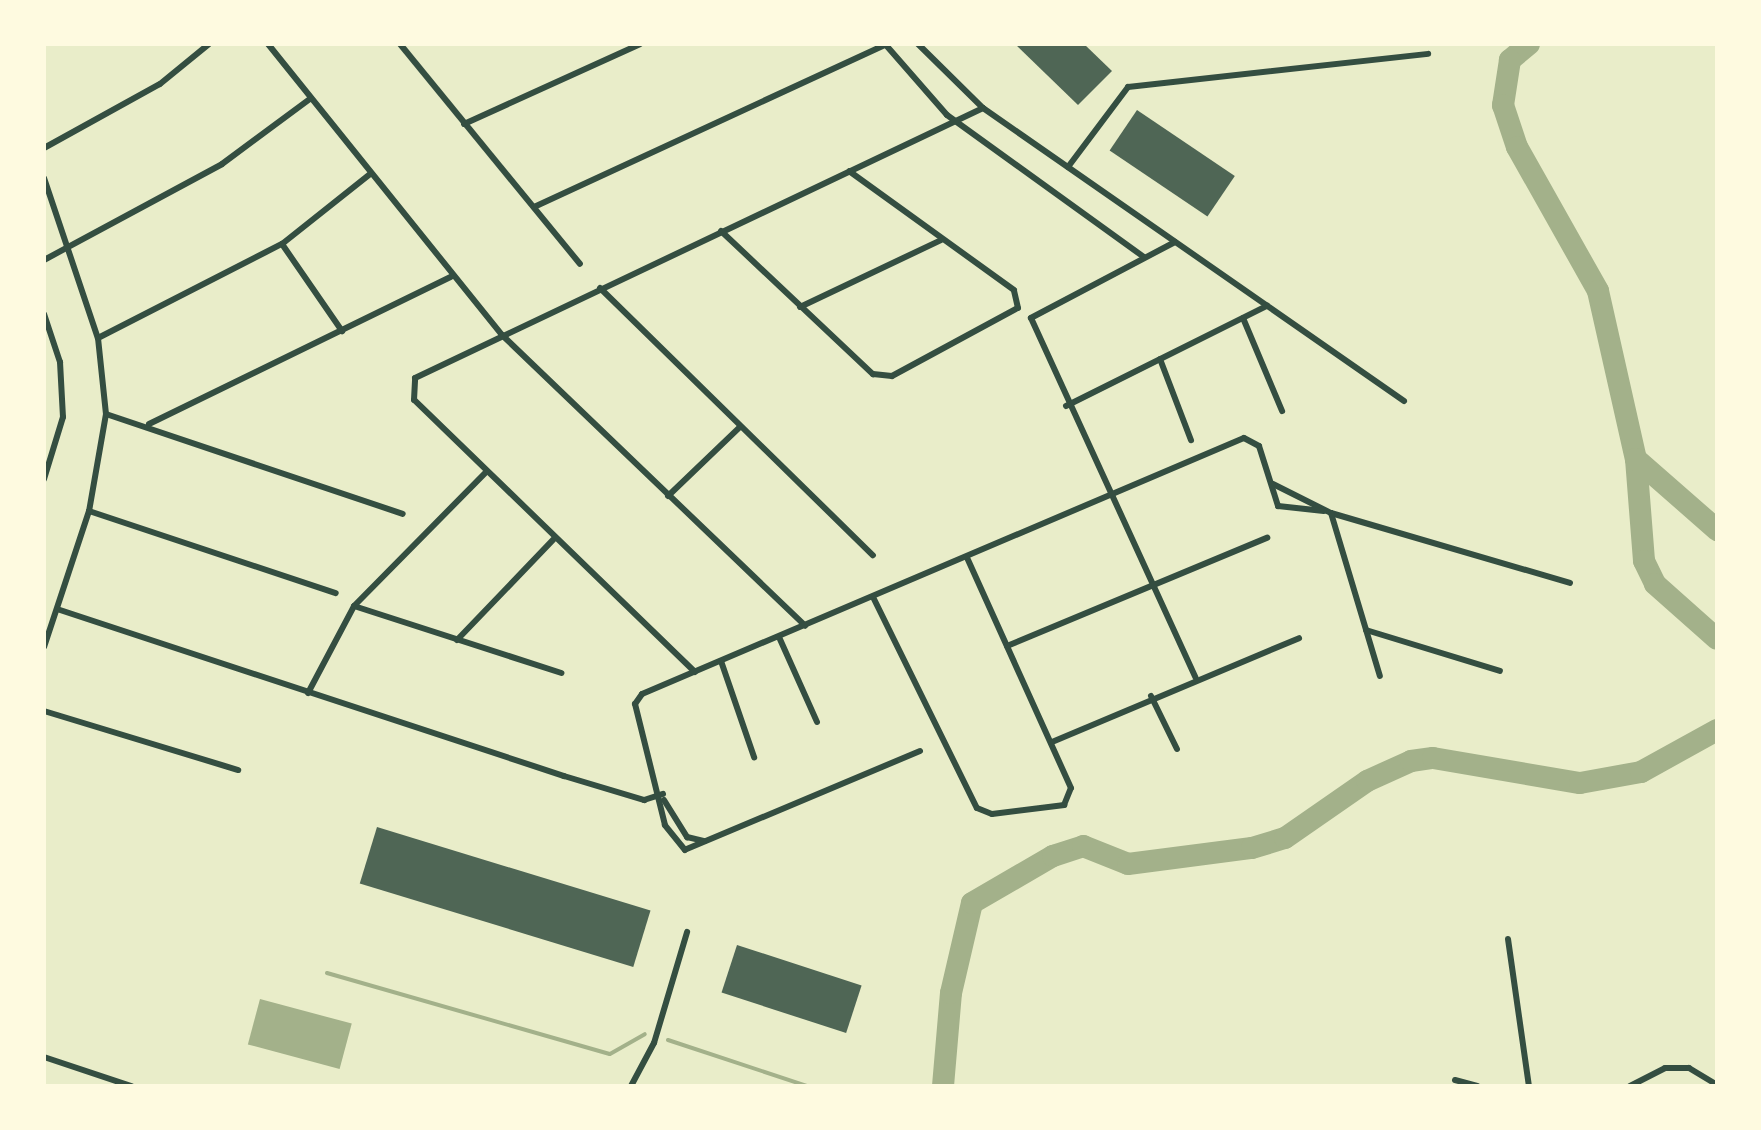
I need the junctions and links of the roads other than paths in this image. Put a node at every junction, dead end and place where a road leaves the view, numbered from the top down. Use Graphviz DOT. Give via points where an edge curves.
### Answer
graph roads {
  1 [pos="209,44"];
  2 [pos="268,44"];
  3 [pos="412,44"];
  4 [pos="640,44"];
  5 [pos="885,44"];
  6 [pos="918,44"];
  7 [pos="401,46"];
  8 [pos="1428,54"];
  9 [pos="310,99"];
  10 [pos="983,108"];
  11 [pos="954,121"];
  12 [pos="464,124"];
  13 [pos="44,148"];
  14 [pos="1068,167"];
  15 [pos="849,171"];
  16 [pos="370,174"];
  17 [pos="44,178"];
  18 [pos="534,207"];
  19 [pos="724,233"];
  20 [pos="941,240"];
  21 [pos="1175,242"];
  22 [pos="282,244"];
  23 [pos="71,249"];
  24 [pos="1144,257"];
  25 [pos="44,260"];
  26 [pos="580,264"];
  27 [pos="451,277"];
  28 [pos="600,288"];
  29 [pos="1267,306"];
  30 [pos="800,307"];
  31 [pos="44,314"];
  32 [pos="1243,318"];
  33 [pos="342,331"];
  34 [pos="502,335"];
  35 [pos="98,338"];
  36 [pos="1160,359"];
  37 [pos="1404,401"];
  38 [pos="1066,406"];
  39 [pos="1282,411"];
  40 [pos="106,414"];
  41 [pos="149,424"];
  42 [pos="739,428"];
  43 [pos="1191,440"];
  44 [pos="486,472"];
  45 [pos="44,479"];
  46 [pos="1273,484"];
  47 [pos="668,496"];
  48 [pos="1107,499"];
  49 [pos="89,511"];
  50 [pos="1327,512"];
  51 [pos="403,514"];
  52 [pos="1267,538"];
  53 [pos="553,540"];
  54 [pos="873,555"];
  55 [pos="967,558"];
  56 [pos="1570,583"];
  57 [pos="1152,586"];
  58 [pos="336,593"];
  59 [pos="873,597"];
  60 [pos="354,606"];
  61 [pos="57,609"];
  62 [pos="805,626"];
  63 [pos="1366,630"];
  64 [pos="779,637"];
  65 [pos="1299,638"];
  66 [pos="457,640"];
  67 [pos="1007,646"];
  68 [pos="44,647"];
  69 [pos="721,661"];
  70 [pos="1500,671"];
  71 [pos="695,672"];
  72 [pos="561,673"];
  73 [pos="1380,676"];
  74 [pos="1195,677"];
  75 [pos="308,693"];
  76 [pos="1151,696"];
  77 [pos="44,711"];
  78 [pos="817,722"];
  79 [pos="1052,742"];
  80 [pos="1177,749"];
  81 [pos="920,751"];
  82 [pos="754,757"];
  83 [pos="238,770"];
  84 [pos="664,797"];
  85 [pos="705,841"];
  86 [pos="687,932"];
  87 [pos="1508,939"];
  88 [pos="44,1057"];
  89 [pos="1455,1080"];
  90 [pos="1717,1085"];
  91 [pos="131,1086"];
  92 [pos="631,1086"];
  93 [pos="1477,1086"];
  94 [pos="1529,1086"];
  95 [pos="1630,1086"];
  1 -- 13 [label="street" via="160,84"];
  2 -- 9 [label="street"];
  3 -- 7 [label="street"];
  4 -- 12 [label="street"];
  5 -- 11 [label="street"];
  5 -- 18 [label="street"];
  6 -- 10 [label="street"];
  7 -- 12 [label="street"];
  8 -- 14 [label="street" via="1128,87"];
  9 -- 16 [label="street"];
  9 -- 23 [label="street" via="222,164"];
  10 -- 11 [label="street"];
  10 -- 14 [label="street"];
  11 -- 15 [label="street"];
  11 -- 24 [label="street"];
  12 -- 18 [label="street"];
  14 -- 21 [label="street"];
  15 -- 19 [label="street"];
  15 -- 20 [label="street"];
  16 -- 22 [label="street"];
  16 -- 27 [label="street"];
  17 -- 23 [label="street"];
  18 -- 26 [label="street"];
  19 -- 28 [label="street"];
  19 -- 30 [label="street"];
  20 -- 30 [label="street"];
  20 -- 30 [label="street" via="1020,300 1012,313 892,376 873,374"];
  21 -- 24 [label="street"];
  21 -- 29 [label="street"];
  22 -- 33 [label="street"];
  22 -- 35 [label="street"];
  23 -- 25 [label="street"];
  23 -- 35 [label="street"];
  24 -- 38 [label="street" via="1031,318"];
  27 -- 33 [label="street"];
  27 -- 34 [label="street"];
  28 -- 34 [label="street"];
  28 -- 42 [label="street"];
  29 -- 32 [label="street"];
  29 -- 37 [label="street"];
  31 -- 45 [label="street" via="60,362 63,417"];
  32 -- 36 [label="street"];
  32 -- 39 [label="street"];
  33 -- 41 [label="street"];
  34 -- 44 [label="street" via="420,371 414,400"];
  34 -- 47 [label="street"];
  35 -- 40 [label="street"];
  36 -- 38 [label="street"];
  36 -- 43 [label="street"];
  38 -- 48 [label="street"];
  40 -- 41 [label="street"];
  40 -- 49 [label="street"];
  41 -- 51 [label="street"];
  42 -- 47 [label="street"];
  42 -- 54 [label="street"];
  44 -- 53 [label="street"];
  44 -- 60 [label="street"];
  46 -- 48 [label="street" via="1253,439"];
  46 -- 50 [label="street"];
  46 -- 50 [label="street" via="1287,513"];
  47 -- 62 [label="street"];
  48 -- 55 [label="street"];
  48 -- 57 [label="street"];
  49 -- 58 [label="street"];
  49 -- 61 [label="street"];
  50 -- 56 [label="street"];
  50 -- 63 [label="street"];
  52 -- 57 [label="street"];
  53 -- 66 [label="street"];
  53 -- 71 [label="street"];
  55 -- 59 [label="street"];
  55 -- 67 [label="street"];
  57 -- 67 [label="street"];
  57 -- 74 [label="street"];
  59 -- 62 [label="street"];
  59 -- 79 [label="street" via="983,813 1064,805 1071,788"];
  60 -- 66 [label="street"];
  60 -- 75 [label="street"];
  61 -- 68 [label="street"];
  61 -- 75 [label="street"];
  62 -- 64 [label="street"];
  63 -- 70 [label="street"];
  63 -- 73 [label="street"];
  64 -- 69 [label="street"];
  64 -- 78 [label="street"];
  65 -- 74 [label="street" via="1225,672"];
  66 -- 72 [label="street"];
  67 -- 79 [label="street"];
  69 -- 71 [label="street"];
  69 -- 82 [label="street"];
  71 -- 84 [label="street" via="635,704"];
  74 -- 76 [label="street"];
  75 -- 84 [label="street" via="644,800"];
  76 -- 79 [label="street"];
  76 -- 80 [label="street"];
  77 -- 83 [label="street"];
  81 -- 85 [label="street"];
  84 -- 85 [label="street" via="687,837"];
  84 -- 85 [label="street" via="676,847 693,850"];
  86 -- 92 [label="street" via="654,1043"];
  87 -- 94 [label="street"];
  88 -- 91 [label="street"];
  89 -- 93 [label="street"];
  90 -- 95 [label="street" via="1689,1068 1665,1068"];
}
